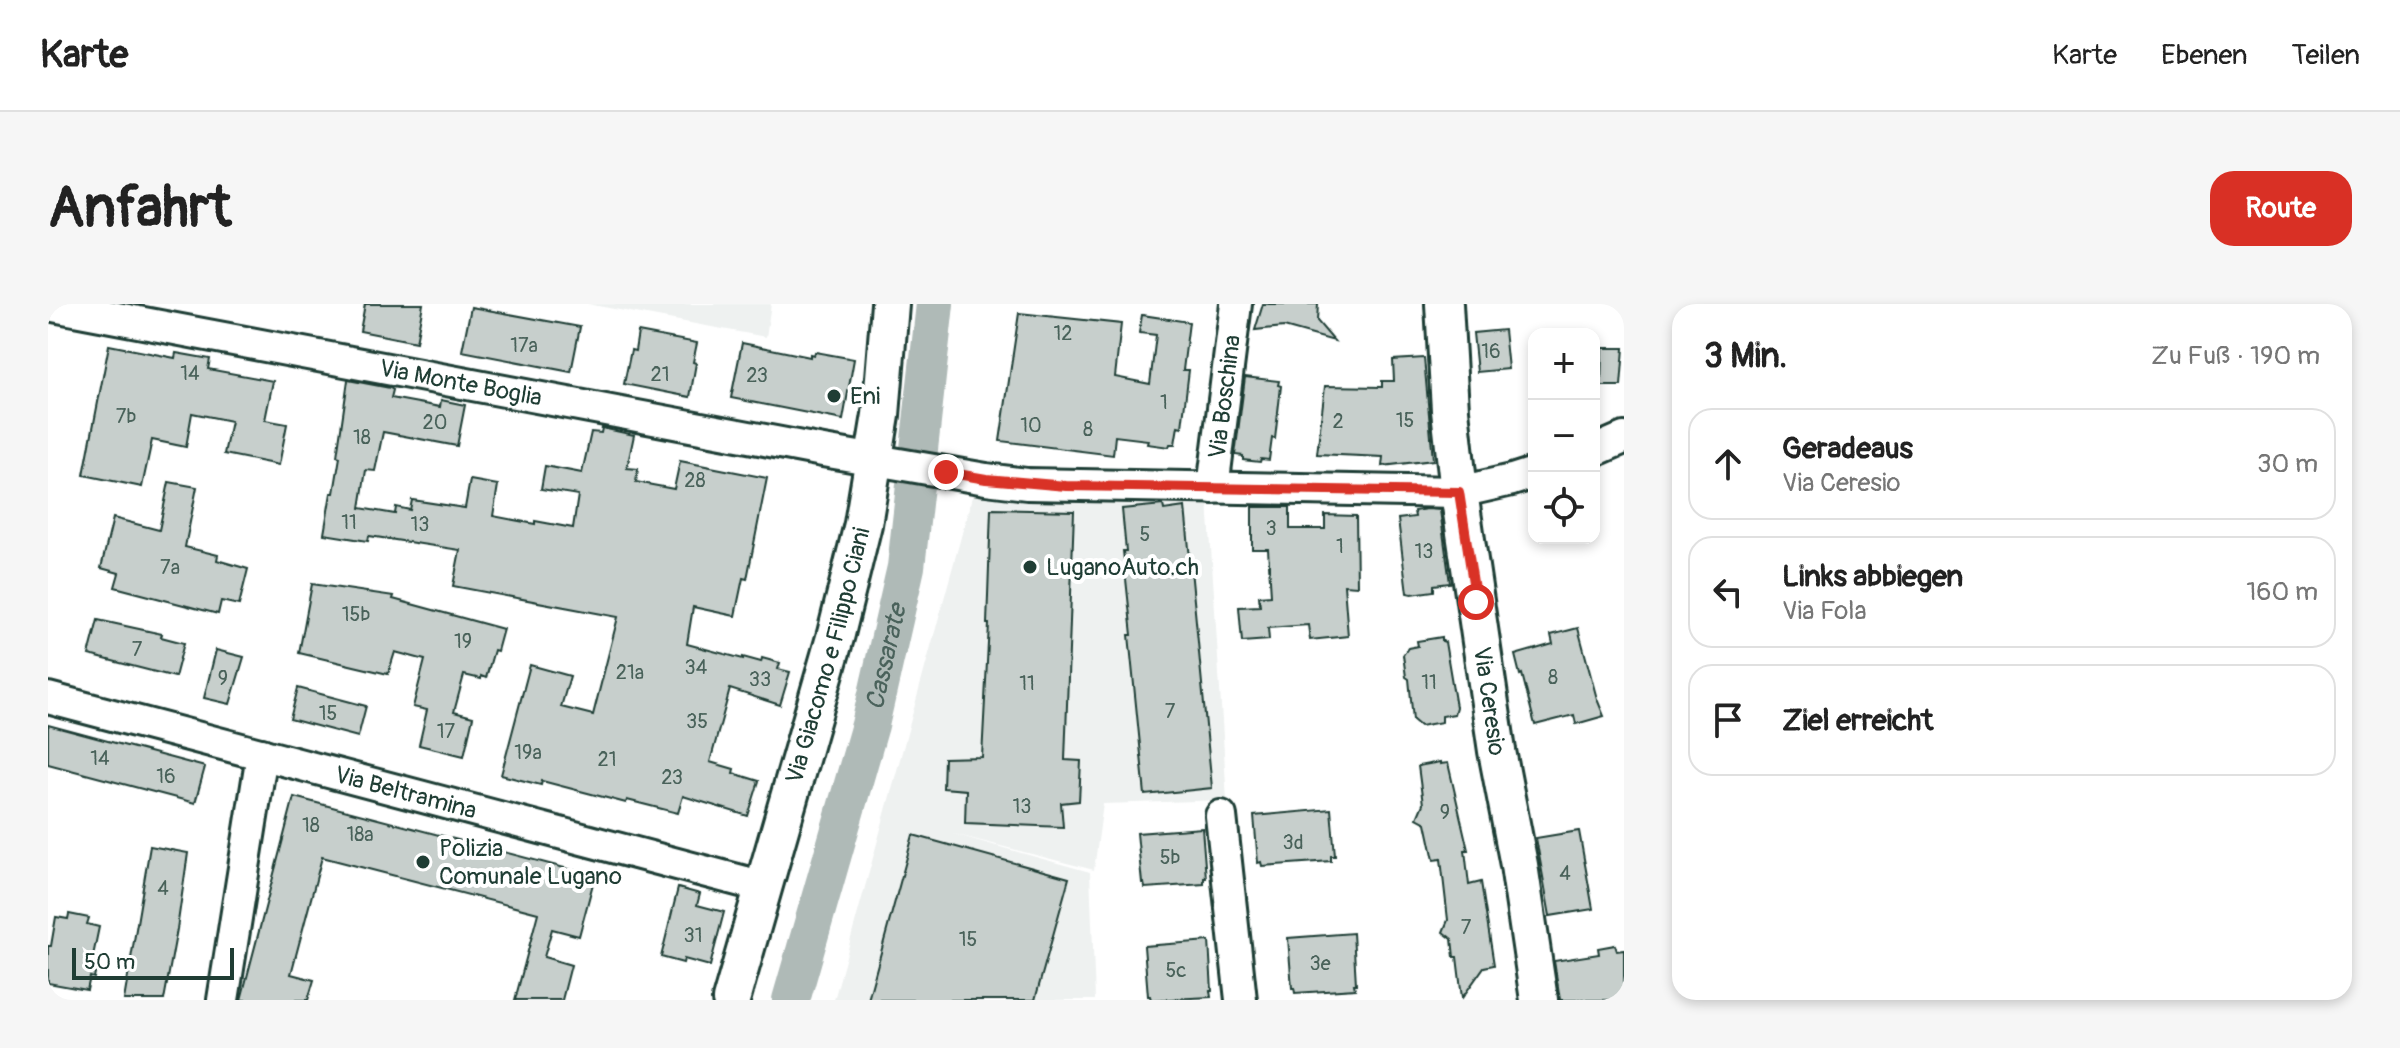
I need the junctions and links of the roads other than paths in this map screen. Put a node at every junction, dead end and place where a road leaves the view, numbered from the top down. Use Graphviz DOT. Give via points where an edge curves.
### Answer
graph roads {
  1 [pos="890,304"];
  2 [pos="1236,304"];
  3 [pos="1444,304"];
  4 [pos="48,305"];
  5 [pos="1624,438"];
  6 [pos="1600,448"];
  7 [pos="884,461"];
  8 [pos="1528,475"];
  9 [pos="1213,488"];
  10 [pos="1459,492"];
  11 [pos="48,698"];
  12 [pos="262,754"];
  13 [pos="1221,816"];
  14 [pos="764,887"];
  15 [pos="223,1000"];
  16 [pos="731,1000"];
  17 [pos="1241,1000"];
  18 [pos="1539,1000"];
  1 -- 7 [label="main road, Via Giacomo e Filippo Ciani" via="881,415"];
  2 -- 9 [label="street, Via Boschina"];
  3 -- 10 [label="main road, Via Ceresio"];
  4 -- 7 [label="street, Via Monte Boglia"];
  5 -- 6 [label="street"];
  7 -- 9 [label="street, Via Monte Boglia" via="1027,484"];
  7 -- 14 [label="main road, Via Giacomo e Filippo Ciani"];
  8 -- 10 [label="street, Via Monte Boglia"];
  9 -- 10 [label="street, Via Monte Boglia"];
  10 -- 18 [label="main road, Via Ceresio"];
  11 -- 12 [label="street, Via Beltramina"];
  12 -- 14 [label="street, Via Beltramina"];
  12 -- 15 [label="street"];
  13 -- 17 [label="street"];
  14 -- 16 [label="main road, Via Giacomo e Filippo Ciani"];
}
